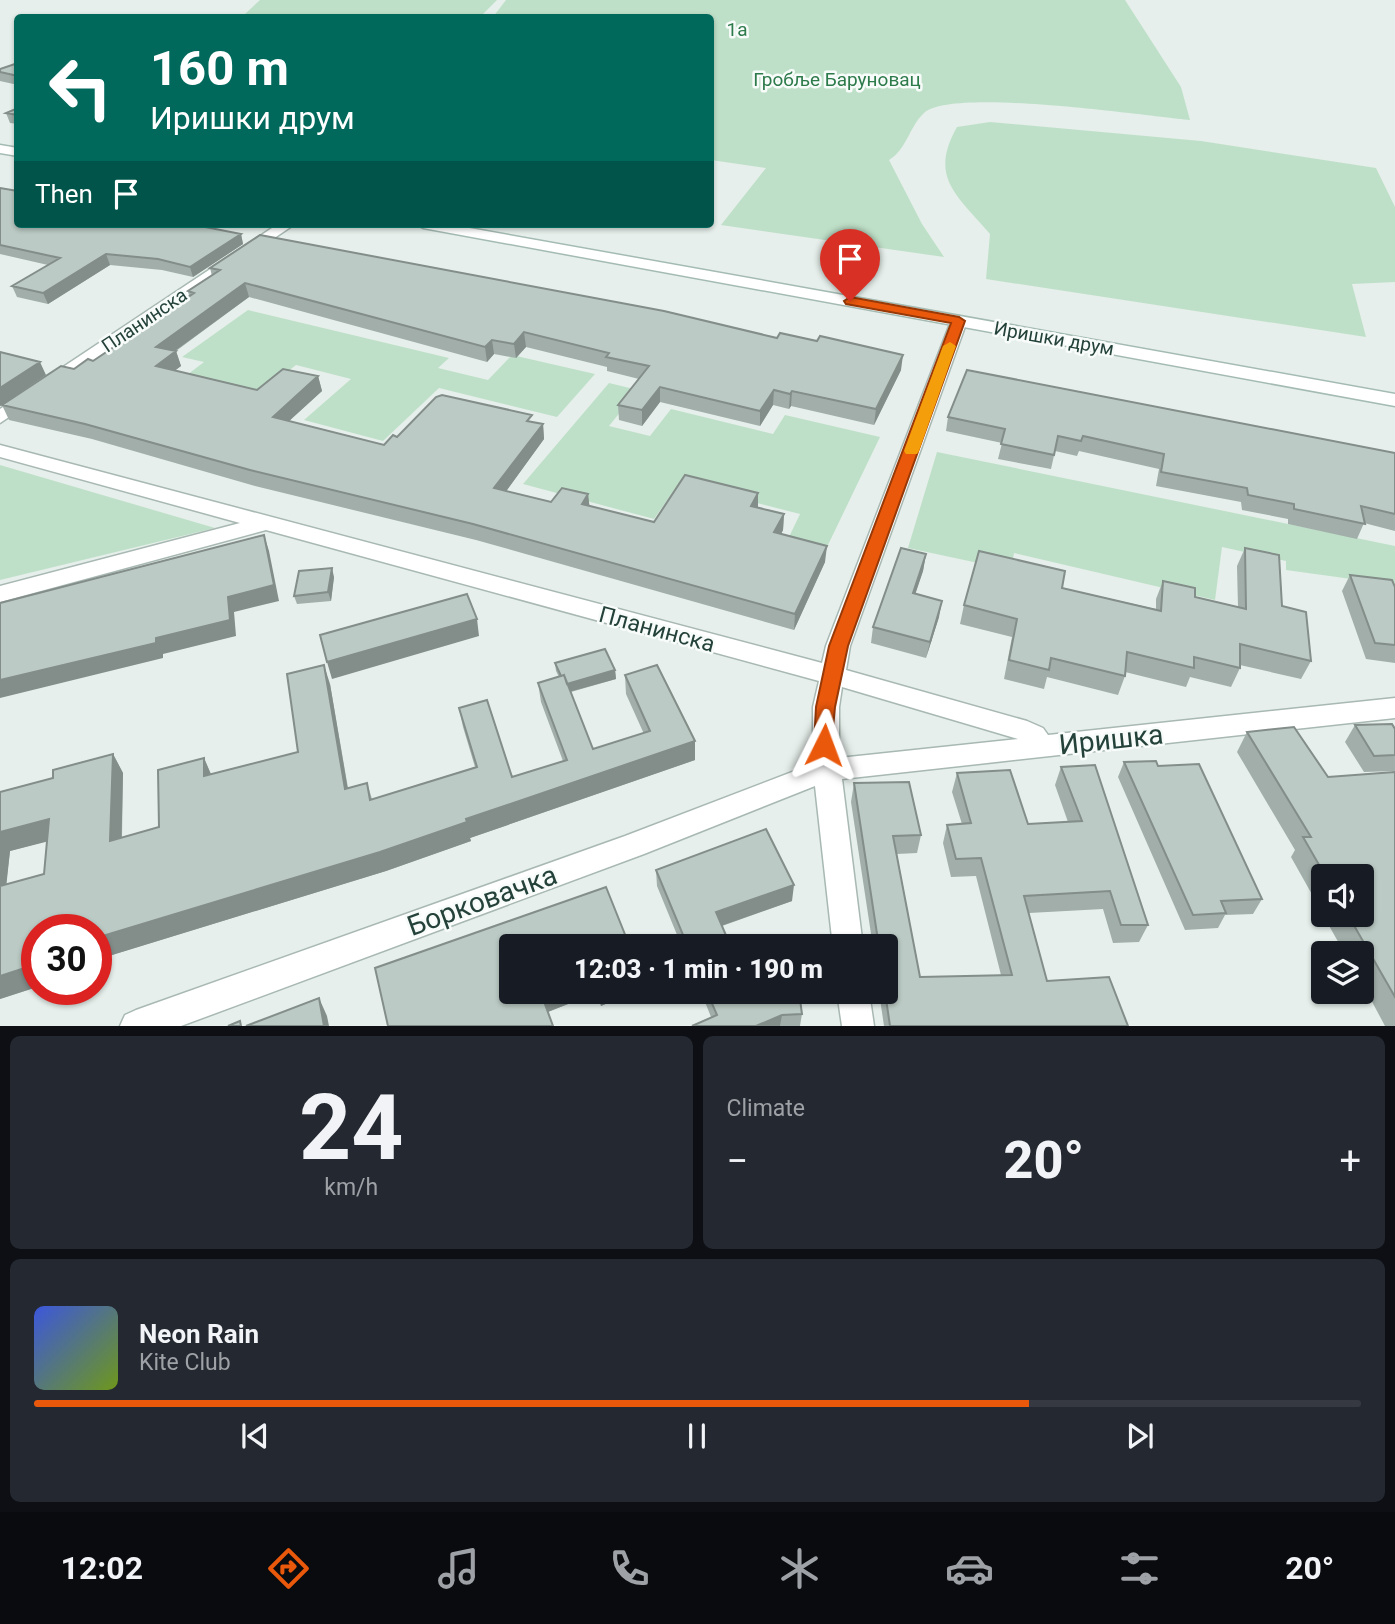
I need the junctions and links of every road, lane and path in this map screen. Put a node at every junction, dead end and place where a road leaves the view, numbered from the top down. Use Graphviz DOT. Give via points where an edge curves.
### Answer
graph roads {
  1 [pos="282,228"];
  2 [pos="445,228"];
  3 [pos="959,321"];
  4 [pos="1395,400"];
  5 [pos="0,417"];
  6 [pos="0,450"];
  7 [pos="266,523"];
  8 [pos="0,594"];
  9 [pos="832,676"];
  10 [pos="1395,708"];
  11 [pos="1041,747"];
  12 [pos="826,770"];
  13 [pos="846,934"];
  14 [pos="855,1004"];
  15 [pos="136,1026"];
  16 [pos="858,1026"];
  1 -- 5 [label="street, Планинска"];
  2 -- 3 [label="street, Иришки друм"];
  3 -- 4 [label="street, Иришки друм"];
  3 -- 9 [label="street" via="838,646"];
  6 -- 7 [label="street, Планинска"];
  7 -- 8 [label="street"];
  7 -- 9 [label="street, Планинска"];
  9 -- 11 [label="street, Планинска" via="1027,731"];
  9 -- 12 [label="street" via="825,723"];
  10 -- 11 [label="street, Иришка"];
  11 -- 12 [label="street, Иришка"];
  12 -- 13 [label="street"];
  12 -- 15 [label="street, Борковачка" via="634,845"];
  14 -- 16 [label="street"];
}
